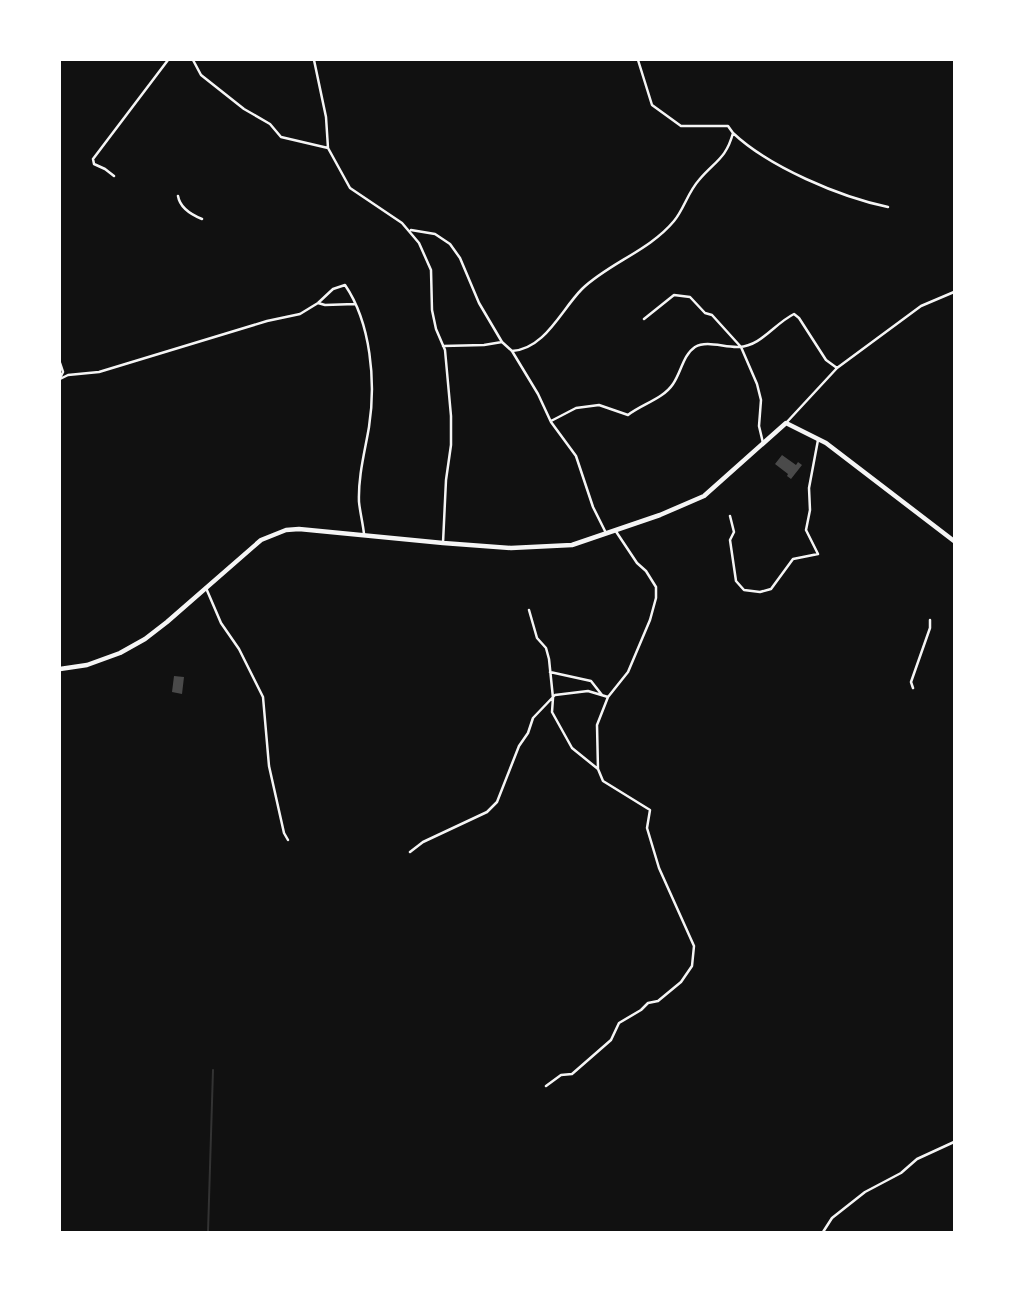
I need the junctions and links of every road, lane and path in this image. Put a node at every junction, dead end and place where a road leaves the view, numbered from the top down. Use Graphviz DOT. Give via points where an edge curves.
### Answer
graph roads {
  1 [pos="168,60"];
  2 [pos="193,60"];
  3 [pos="314,60"];
  4 [pos="638,60"];
  5 [pos="733,133"];
  6 [pos="328,148"];
  7 [pos="114,177"];
  8 [pos="178,196"];
  9 [pos="888,207"];
  10 [pos="202,219"];
  11 [pos="408,229"];
  12 [pos="954,292"];
  13 [pos="318,303"];
  14 [pos="355,304"];
  15 [pos="644,319"];
  16 [pos="502,342"];
  17 [pos="443,346"];
  18 [pos="741,347"];
  19 [pos="512,351"];
  20 [pos="60,363"];
  21 [pos="836,368"];
  22 [pos="60,378"];
  23 [pos="551,421"];
  24 [pos="786,422"];
  25 [pos="818,438"];
  26 [pos="763,443"];
  27 [pos="730,516"];
  28 [pos="615,530"];
  29 [pos="364,534"];
  30 [pos="606,534"];
  31 [pos="954,541"];
  32 [pos="443,543"];
  33 [pos="206,588"];
  34 [pos="529,610"];
  35 [pos="930,620"];
  36 [pos="60,669"];
  37 [pos="550,672"];
  38 [pos="913,688"];
  39 [pos="602,695"];
  40 [pos="608,697"];
  41 [pos="553,698"];
  42 [pos="598,769"];
  43 [pos="288,840"];
  44 [pos="410,852"];
  45 [pos="546,1086"];
  46 [pos="954,1142"];
  47 [pos="823,1233"];
  1 -- 7 [label="street" via="93,159"];
  2 -- 6 [label="street" via="201,75 270,124 281,137"];
  3 -- 6 [label="street"];
  4 -- 5 [label="street" via="652,105 681,126 727,125"];
  5 -- 9 [label="street" via="749,148 797,174"];
  5 -- 19 [label="street" via="728,151 698,181 674,221 641,250 584,287 542,338 525,350"];
  6 -- 11 [label="street" via="350,188"];
  8 -- 10 [label="street" via="192,215"];
  11 -- 16 [label="street" via="435,234 450,244"];
  11 -- 17 [label="street" via="431,270 432,310"];
  12 -- 21 [label="street" via="921,306"];
  13 -- 14 [label="street"];
  13 -- 14 [label="street" via="345,285"];
  13 -- 22 [label="street" via="300,314 99,372"];
  14 -- 29 [label="street" via="370,352 369,425 359,502"];
  15 -- 18 [label="street" via="674,295 690,297"];
  16 -- 17 [label="street"];
  16 -- 19 [label="street"];
  17 -- 32 [label="street" via="451,445"];
  18 -- 21 [label="street" via="757,342 794,314"];
  18 -- 23 [label="street" via="710,344 693,348 673,385 628,415 599,405 576,408"];
  18 -- 26 [label="street" via="761,400"];
  19 -- 23 [label="street"];
  20 -- 22 [label="street" via="64,372"];
  21 -- 24 [label="street"];
  23 -- 30 [label="street" via="576,456"];
  24 -- 25 [label="main road"];
  24 -- 26 [label="main road"];
  25 -- 27 [label="street" via="806,530 818,554 793,559 771,589 744,590 736,581"];
  25 -- 31 [label="main road"];
  26 -- 28 [label="main road" via="705,496"];
  28 -- 30 [label="main road"];
  28 -- 40 [label="street" via="656,587 656,598 628,672"];
  29 -- 32 [label="main road"];
  29 -- 33 [label="main road" via="286,530 261,540"];
  30 -- 32 [label="main road" via="572,545 546,547"];
  33 -- 36 [label="main road" via="167,622 120,653"];
  33 -- 43 [label="street" via="263,697 269,766"];
  34 -- 37 [label="street"];
  35 -- 38 [label="street"];
  37 -- 39 [label="street" via="591,681"];
  37 -- 41 [label="street"];
  39 -- 40 [label="street"];
  39 -- 41 [label="street" via="588,691"];
  40 -- 42 [label="street" via="597,725"];
  41 -- 42 [label="street" via="552,712 567,741"];
  41 -- 44 [label="street" via="533,718 497,802 487,812"];
  42 -- 45 [label="street" via="603,781 650,810 647,828 659,868 694,946 692,966 658,1001 619,1023 611,1040 572,1074 561,1075"];
  46 -- 47 [label="street" via="865,1192 832,1218"];
}
